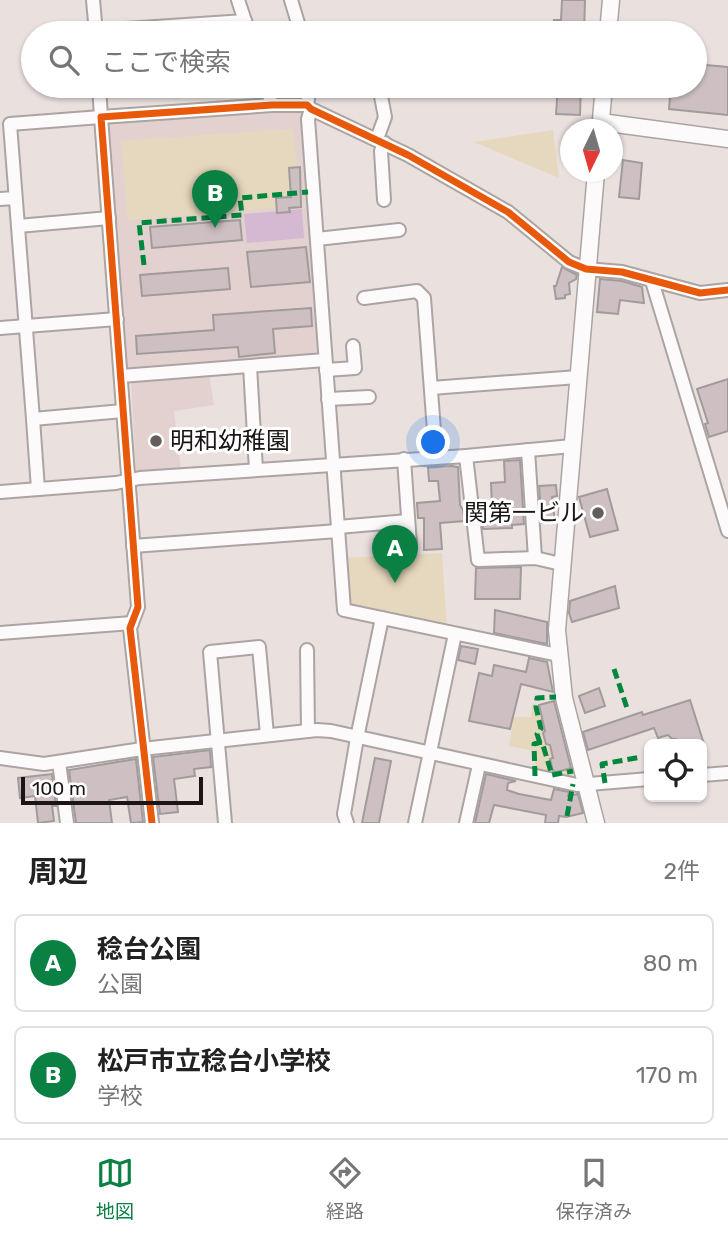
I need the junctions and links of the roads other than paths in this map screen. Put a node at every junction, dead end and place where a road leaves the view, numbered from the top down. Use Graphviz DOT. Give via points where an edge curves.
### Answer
graph roads {
  1 [pos="93,0"];
  2 [pos="238,0"];
  3 [pos="291,0"];
  4 [pos="611,0"];
  5 [pos="95,21"];
  6 [pos="245,21"];
  7 [pos="297,21"];
  8 [pos="609,21"];
  9 [pos="100,98"];
  10 [pos="270,98"];
  11 [pos="309,98"];
  12 [pos="381,98"];
  13 [pos="603,98"];
  14 [pos="272,105"];
  15 [pos="309,107"];
  16 [pos="101,117"];
  17 [pos="602,119"];
  18 [pos="5,124"];
  19 [pos="623,128"];
  20 [pos="728,139"];
  21 [pos="381,141"];
  22 [pos="595,182"];
  23 [pos="15,198"];
  24 [pos="0,199"];
  25 [pos="384,200"];
  26 [pos="109,218"];
  27 [pos="18,226"];
  28 [pos="399,230"];
  29 [pos="317,239"];
  30 [pos="586,269"];
  31 [pos="652,281"];
  32 [pos="728,290"];
  33 [pos="364,299"];
  34 [pos="117,319"];
  35 [pos="26,326"];
  36 [pos="0,328"];
  37 [pos="353,346"];
  38 [pos="325,365"];
  39 [pos="250,366"];
  40 [pos="121,376"];
  41 [pos="578,377"];
  42 [pos="431,388"];
  43 [pos="369,397"];
  44 [pos="328,399"];
  45 [pos="124,411"];
  46 [pos="33,419"];
  47 [pos="572,446"];
  48 [pos="528,450"];
  49 [pos="466,456"];
  50 [pos="436,457"];
  51 [pos="404,459"];
  52 [pos="333,464"];
  53 [pos="257,470"];
  54 [pos="128,480"];
  55 [pos="38,489"];
  56 [pos="0,492"];
  57 [pos="408,522"];
  58 [pos="338,529"];
  59 [pos="728,531"];
  60 [pos="410,545"];
  61 [pos="133,546"];
  62 [pos="535,558"];
  63 [pos="561,564"];
  64 [pos="382,618"];
  65 [pos="132,623"];
  66 [pos="0,633"];
  67 [pos="455,634"];
  68 [pos="558,655"];
  69 [pos="303,658"];
  70 [pos="309,731"];
  71 [pos="267,735"];
  72 [pos="357,738"];
  73 [pos="219,740"];
  74 [pos="142,749"];
  75 [pos="430,754"];
  76 [pos="0,758"];
  77 [pos="59,762"];
  78 [pos="479,765"];
  79 [pos="728,773"];
  80 [pos="707,775"];
  81 [pos="644,779"];
  82 [pos="586,784"];
  83 [pos="67,823"];
  84 [pos="152,823"];
  85 [pos="225,823"];
  86 [pos="347,823"];
  87 [pos="415,823"];
  88 [pos="466,823"];
  89 [pos="596,823"];
  1 -- 5 [label="street"];
  2 -- 6 [label="street"];
  3 -- 7 [label="street"];
  4 -- 8 [label="street"];
  9 -- 16 [label="street"];
  10 -- 14 [label="street"];
  11 -- 15 [label="street"];
  12 -- 21 [label="street" via="385,117"];
  13 -- 17 [label="street"];
  14 -- 15 [label="street"];
  14 -- 16 [label="street"];
  15 -- 21 [label="street"];
  15 -- 29 [label="street"];
  16 -- 18 [label="street"];
  16 -- 26 [label="street"];
  18 -- 23 [label="street"];
  19 -- 20 [label="street"];
  21 -- 25 [label="street"];
  21 -- 30 [label="street" via="509,212 569,262"];
  22 -- 30 [label="street"];
  23 -- 24 [label="street"];
  23 -- 27 [label="street"];
  26 -- 27 [label="street"];
  26 -- 34 [label="street"];
  27 -- 35 [label="street"];
  28 -- 29 [label="street"];
  29 -- 38 [label="street"];
  30 -- 31 [label="street"];
  30 -- 41 [label="street"];
  31 -- 32 [label="street" via="700,293"];
  31 -- 59 [label="street"];
  33 -- 42 [label="street" via="417,291 424,298"];
  34 -- 35 [label="street"];
  34 -- 40 [label="street"];
  35 -- 36 [label="street"];
  35 -- 46 [label="street"];
  37 -- 38 [label="street" via="355,368"];
  38 -- 39 [label="street"];
  38 -- 44 [label="street"];
  39 -- 40 [label="street"];
  39 -- 53 [label="street"];
  40 -- 45 [label="street"];
  41 -- 42 [label="street"];
  41 -- 47 [label="street"];
  42 -- 50 [label="street"];
  43 -- 44 [label="street"];
  44 -- 52 [label="street"];
  45 -- 46 [label="street"];
  45 -- 54 [label="street"];
  46 -- 55 [label="street"];
  47 -- 48 [label="street"];
  47 -- 63 [label="street"];
  48 -- 49 [label="street"];
  48 -- 62 [label="street"];
  49 -- 50 [label="street"];
  49 -- 62 [label="street" via="478,560"];
  50 -- 51 [label="street"];
  51 -- 52 [label="street"];
  51 -- 57 [label="street"];
  52 -- 53 [label="street"];
  52 -- 58 [label="street"];
  53 -- 54 [label="street"];
  54 -- 55 [label="street"];
  54 -- 61 [label="street"];
  55 -- 56 [label="street"];
  57 -- 58 [label="street"];
  57 -- 60 [label="street"];
  58 -- 61 [label="street"];
  58 -- 64 [label="street" via="344,610"];
  61 -- 65 [label="street" via="138,607"];
  62 -- 63 [label="street"];
  63 -- 68 [label="street"];
  64 -- 67 [label="street"];
  64 -- 72 [label="street"];
  65 -- 66 [label="street"];
  65 -- 74 [label="street"];
  67 -- 68 [label="street"];
  67 -- 75 [label="street"];
  68 -- 82 [label="street"];
  69 -- 70 [label="street"];
  70 -- 71 [label="street"];
  70 -- 72 [label="street"];
  71 -- 73 [label="street"];
  71 -- 73 [label="street" via="259,647 210,652"];
  72 -- 75 [label="street"];
  72 -- 86 [label="street" via="344,814"];
  73 -- 74 [label="street"];
  73 -- 85 [label="street"];
  74 -- 77 [label="street"];
  74 -- 84 [label="street"];
  75 -- 78 [label="street"];
  75 -- 87 [label="street"];
  76 -- 77 [label="street"];
  77 -- 83 [label="street"];
  78 -- 82 [label="street"];
  78 -- 88 [label="street"];
  79 -- 80 [label="street"];
  81 -- 82 [label="street"];
  82 -- 89 [label="street"];
}
